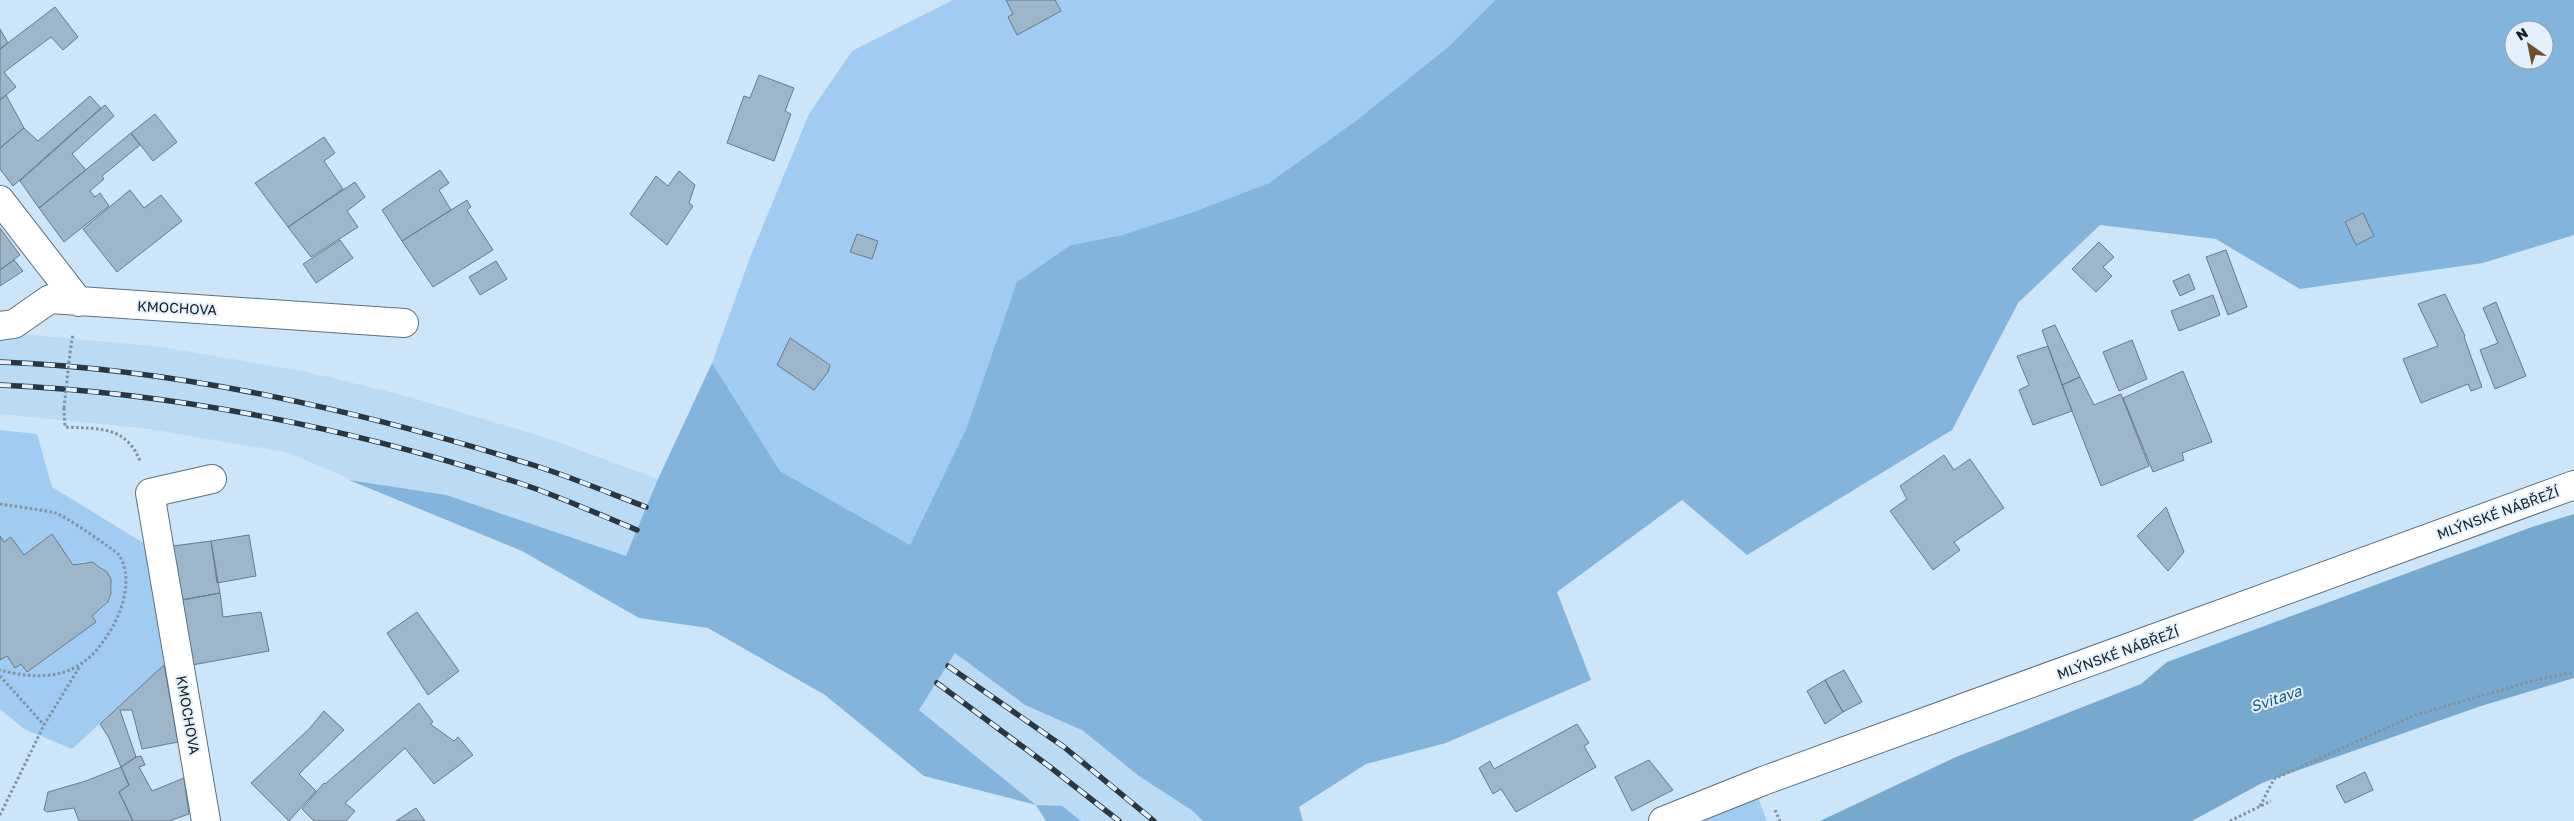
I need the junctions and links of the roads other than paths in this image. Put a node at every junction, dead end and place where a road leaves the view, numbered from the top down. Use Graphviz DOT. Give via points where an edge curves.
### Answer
graph roads {
  1 [pos="0,200"];
  2 [pos="78,302"];
  3 [pos="404,323"];
  4 [pos="0,326"];
  5 [pos="212,478"];
  6 [pos="2574,485"];
  7 [pos="206,821"];
  8 [pos="1663,821"];
  1 -- 2 [label="street"];
  2 -- 3 [label="street, KMOCHOVA"];
  2 -- 4 [label="street, KMOCHOVA" via="50,299 14,324"];
  5 -- 7 [label="street, KMOCHOVA" via="150,493"];
  6 -- 8 [label="street, MLÝNSKÉ NÁBŘEŽÍ" via="1771,778"];
}
